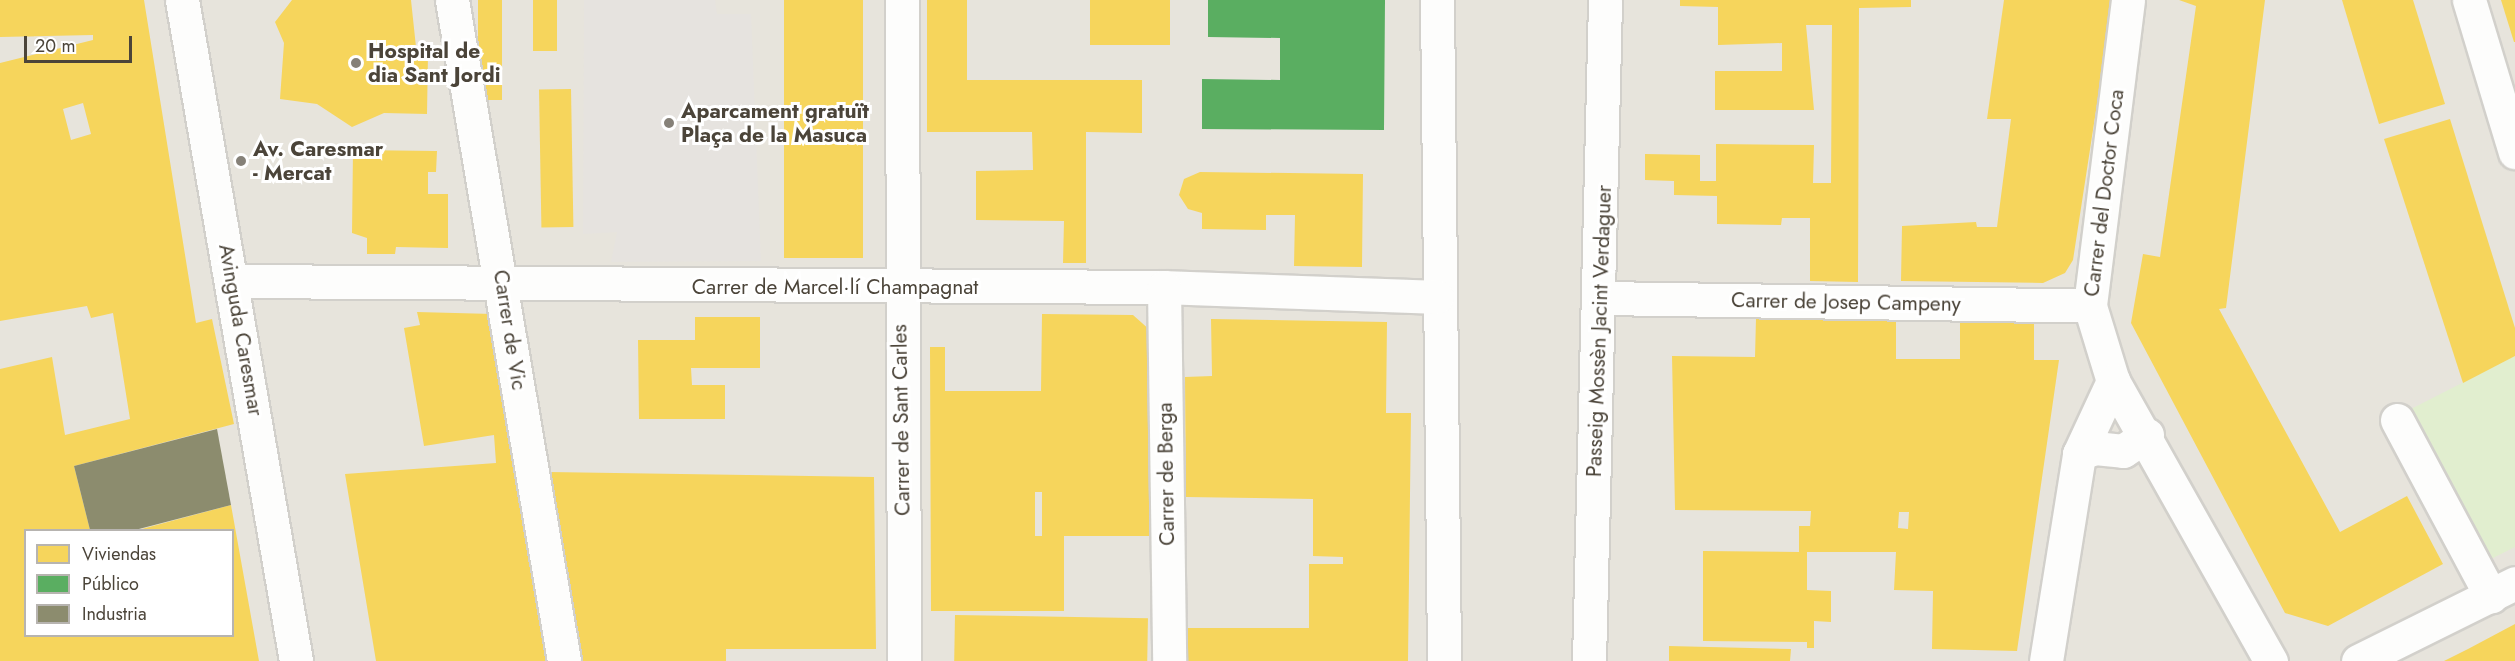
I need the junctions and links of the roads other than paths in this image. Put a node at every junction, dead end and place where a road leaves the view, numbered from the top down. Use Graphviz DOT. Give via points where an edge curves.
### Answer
graph roads {
  1 [pos="182,0"];
  2 [pos="452,0"];
  3 [pos="902,0"];
  4 [pos="1437,0"];
  5 [pos="1605,0"];
  6 [pos="2128,0"];
  7 [pos="2469,0"];
  8 [pos="2515,152"];
  9 [pos="233,281"];
  10 [pos="503,283"];
  11 [pos="1164,287"];
  12 [pos="900,289"];
  13 [pos="1437,297"];
  14 [pos="1601,298"];
  15 [pos="2090,306"];
  16 [pos="2113,381"];
  17 [pos="2397,420"];
  18 [pos="2147,435"];
  19 [pos="2079,454"];
  20 [pos="2503,590"];
  21 [pos="296,661"];
  22 [pos="564,661"];
  23 [pos="904,661"];
  24 [pos="1169,661"];
  25 [pos="1444,661"];
  26 [pos="1589,661"];
  27 [pos="2046,661"];
  28 [pos="2271,661"];
  29 [pos="2358,661"];
  1 -- 9 [label="street, Avinguda Caresmar"];
  2 -- 10 [label="street, Carrer de Vic"];
  3 -- 12 [label="street, Carrer de Sant Carles"];
  4 -- 13 [label="street"];
  5 -- 14 [label="street, Passeig Mossèn Jacint Verdaguer"];
  6 -- 15 [label="street, Carrer del Doctor Coca"];
  7 -- 8 [label="street"];
  9 -- 10 [label="street, Carrer de Marcel·lí Champagnat"];
  9 -- 21 [label="street, Avinguda Caresmar"];
  10 -- 12 [label="street, Carrer de Marcel·lí Champagnat"];
  10 -- 22 [label="street, Carrer de Vic"];
  11 -- 12 [label="street, Carrer de Marcel·lí Champagnat"];
  11 -- 13 [label="street, Carrer de Marcel·lí Champagnat"];
  11 -- 24 [label="street, Carrer de Berga"];
  12 -- 23 [label="street, Carrer de Sant Carles"];
  13 -- 25 [label="street"];
  14 -- 15 [label="street, Carrer de Josep Campeny"];
  14 -- 26 [label="street, Passeig Mossèn Jacint Verdaguer"];
  15 -- 16 [label="street, Carrer del Doctor Coca"];
  16 -- 18 [label="street, Carrer del Doctor Coca"];
  16 -- 19 [label="street"];
  17 -- 20 [label="street"];
  18 -- 19 [label="street" via="2122,451 2094,448"];
  18 -- 28 [label="street, Carrer del Doctor Coca"];
  19 -- 27 [label="street"];
  20 -- 29 [label="street"];
}
